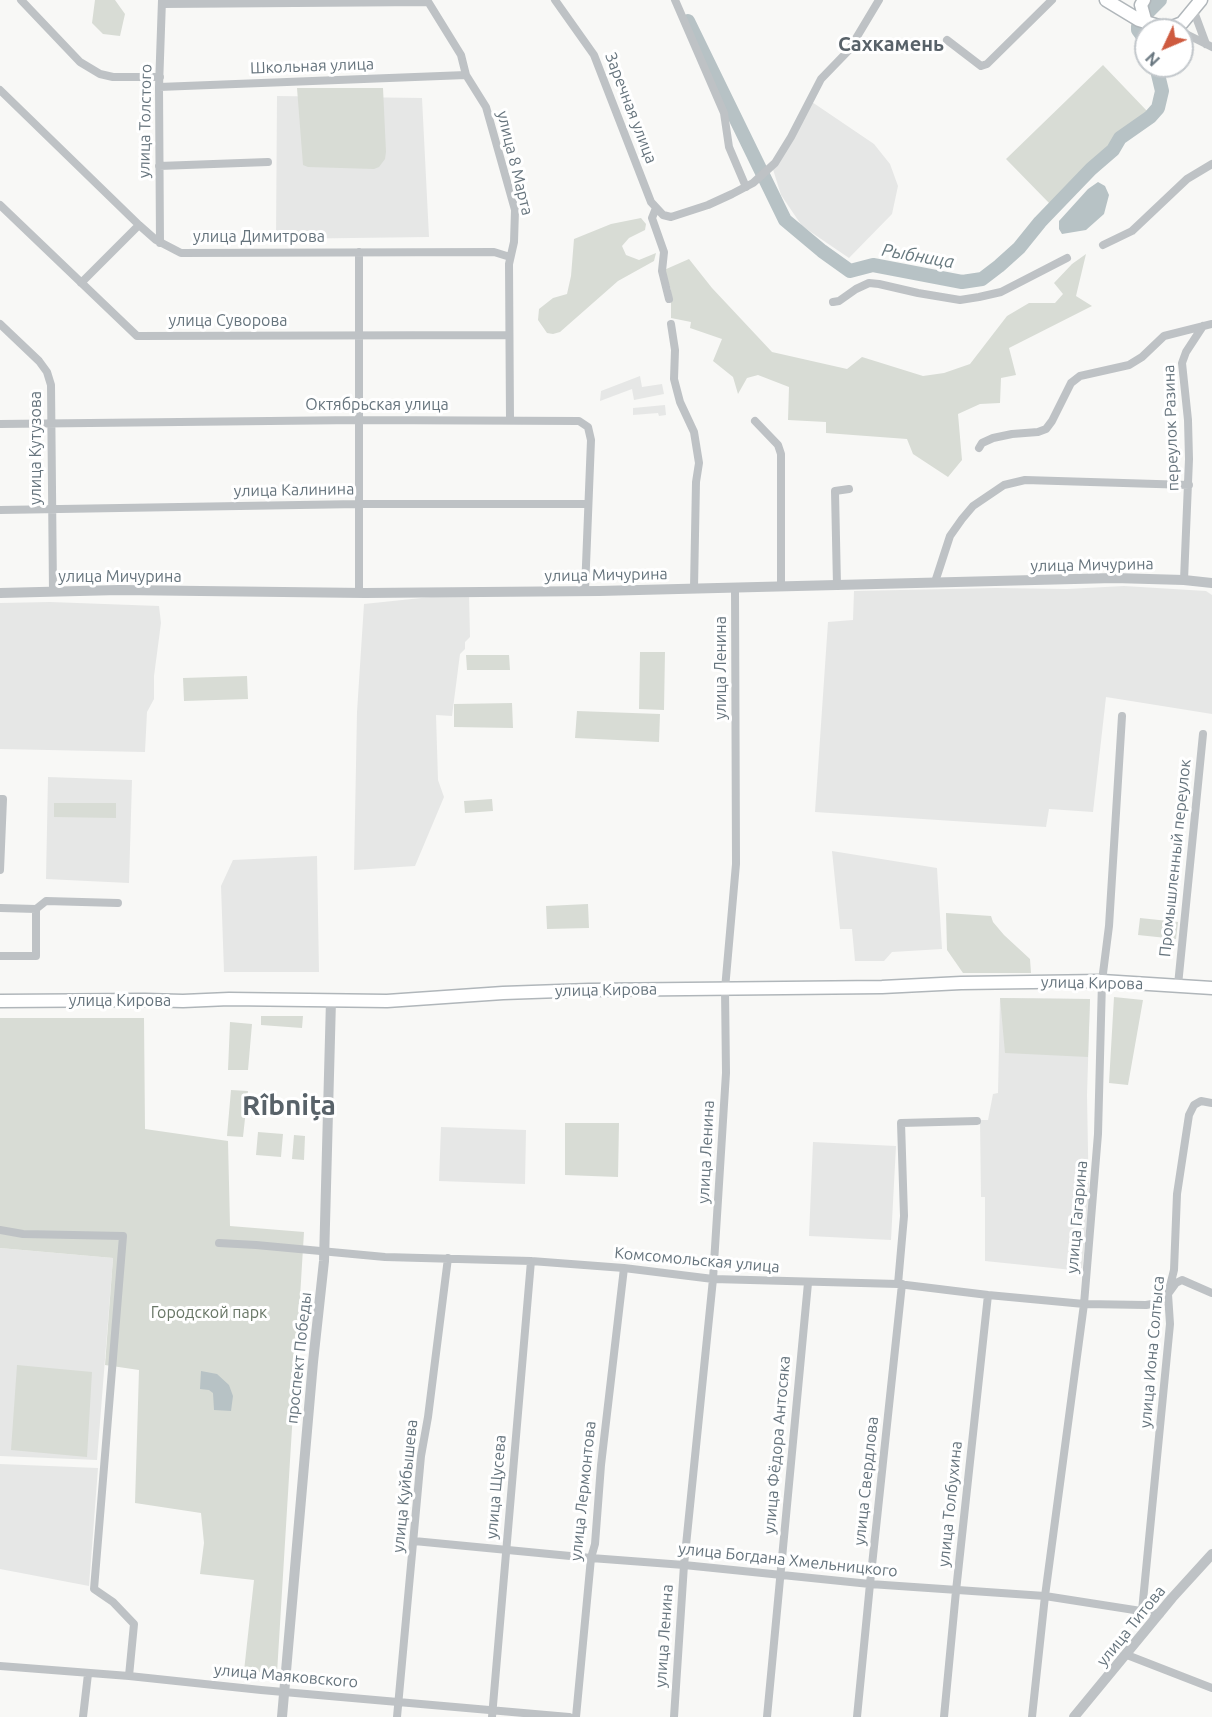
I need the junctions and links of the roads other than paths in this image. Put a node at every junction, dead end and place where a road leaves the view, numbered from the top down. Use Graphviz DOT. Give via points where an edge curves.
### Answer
graph roads {
  1 [pos="21,0"];
  2 [pos="555,0"];
  3 [pos="675,0"];
  4 [pos="879,0"];
  5 [pos="1052,0"];
  6 [pos="1106,0"];
  7 [pos="1144,0"];
  8 [pos="427,1"];
  9 [pos="162,2"];
  10 [pos="1197,5"];
  11 [pos="1137,18"];
  12 [pos="1145,18"];
  13 [pos="1186,18"];
  14 [pos="1194,38"];
  15 [pos="947,40"];
  16 [pos="1209,46"];
  17 [pos="466,75"];
  18 [pos="160,77"];
  19 [pos="159,87"];
  20 [pos="0,90"];
  21 [pos="268,162"];
  22 [pos="1212,164"];
  23 [pos="159,166"];
  24 [pos="749,185"];
  25 [pos="0,205"];
  26 [pos="654,205"];
  27 [pos="139,225"];
  28 [pos="160,243"];
  29 [pos="1103,245"];
  30 [pos="359,252"];
  31 [pos="510,257"];
  32 [pos="1067,258"];
  33 [pos="81,283"];
  34 [pos="669,299"];
  35 [pos="833,302"];
  36 [pos="0,324"];
  37 [pos="670,324"];
  38 [pos="1208,325"];
  39 [pos="508,335"];
  40 [pos="358,336"];
  41 [pos="359,420"];
  42 [pos="510,420"];
  43 [pos="755,421"];
  44 [pos="0,424"];
  45 [pos="51,424"];
  46 [pos="979,448"];
  47 [pos="1189,485"];
  48 [pos="849,489"];
  49 [pos="359,504"];
  50 [pos="588,504"];
  51 [pos="51,508"];
  52 [pos="0,510"];
  53 [pos="1184,580"];
  54 [pos="935,582"];
  55 [pos="1212,583"];
  56 [pos="837,586"];
  57 [pos="735,587"];
  58 [pos="781,587"];
  59 [pos="694,588"];
  60 [pos="585,590"];
  61 [pos="53,592"];
  62 [pos="359,592"];
  63 [pos="0,593"];
  64 [pos="1122,716"];
  65 [pos="1203,734"];
  66 [pos="0,799"];
  67 [pos="0,870"];
  68 [pos="118,903"];
  69 [pos="0,908"];
  70 [pos="36,909"];
  71 [pos="0,956"];
  72 [pos="1102,981"];
  73 [pos="1178,985"];
  74 [pos="1212,988"];
  75 [pos="725,989"];
  76 [pos="331,1000"];
  77 [pos="0,1001"];
  78 [pos="1212,1103"];
  79 [pos="977,1121"];
  80 [pos="0,1230"];
  81 [pos="219,1243"];
  82 [pos="324,1252"];
  83 [pos="448,1258"];
  84 [pos="531,1260"];
  85 [pos="624,1268"];
  86 [pos="1174,1270"];
  87 [pos="713,1279"];
  88 [pos="1182,1280"];
  89 [pos="808,1283"];
  90 [pos="900,1284"];
  91 [pos="1212,1293"];
  92 [pos="1168,1294"];
  93 [pos="988,1295"];
  94 [pos="1084,1304"];
  95 [pos="414,1541"];
  96 [pos="505,1550"];
  97 [pos="1212,1554"];
  98 [pos="591,1558"];
  99 [pos="684,1565"];
  100 [pos="780,1576"];
  101 [pos="870,1584"];
  102 [pos="956,1591"];
  103 [pos="1045,1596"];
  104 [pos="1142,1611"];
  105 [pos="1160,1614"];
  106 [pos="1127,1655"];
  107 [pos="0,1666"];
  108 [pos="88,1674"];
  109 [pos="129,1676"];
  110 [pos="1212,1688"];
  111 [pos="284,1691"];
  112 [pos="399,1701"];
  113 [pos="492,1714"];
  114 [pos="82,1717"];
  115 [pos="282,1717"];
  116 [pos="397,1717"];
  117 [pos="569,1717"];
  118 [pos="576,1717"];
  119 [pos="674,1717"];
  120 [pos="767,1717"];
  121 [pos="857,1717"];
  122 [pos="944,1717"];
  123 [pos="1032,1717"];
  124 [pos="1074,1717"];
  1 -- 18 [label="street" via="80,62 100,74"];
  2 -- 26 [label="street, Заречная улица" via="594,55"];
  3 -- 24 [label="street" via="724,113 729,147"];
  4 -- 24 [label="street" via="849,50 820,78 775,164"];
  5 -- 15 [label="street" via="987,64 981,66"];
  6 -- 11 [label="main road"];
  7 -- 12 [label="main road" via="1141,5"];
  8 -- 9 [label="street"];
  8 -- 17 [label="street, улица 8 Марта" via="461,55"];
  9 -- 18 [label="street, улица Толстого"];
  10 -- 13 [label="main road"];
  10 -- 16 [label="street"];
  14 -- 16 [label="street"];
  17 -- 19 [label="street, Школьная улица"];
  17 -- 31 [label="street, улица 8 Марта" via="486,107 515,210"];
  18 -- 19 [label="street, улица Толстого"];
  19 -- 23 [label="street, улица Толстого"];
  20 -- 27 [label="street, улица Димитрова"];
  21 -- 23 [label="street"];
  22 -- 29 [label="street" via="1187,179 1132,231"];
  23 -- 28 [label="street, улица Толстого"];
  24 -- 26 [label="street" via="671,217"];
  25 -- 33 [label="street, улица Суворова"];
  26 -- 34 [label="street, Заречная улица" via="652,218 664,252 662,271"];
  27 -- 28 [label="street, улица Димитрова"];
  27 -- 33 [label="street"];
  28 -- 30 [label="street, улица Димитрова" via="181,253"];
  30 -- 31 [label="street, улица Димитрова" via="494,252"];
  30 -- 40 [label="street"];
  31 -- 39 [label="street, улица 8 Марта"];
  32 -- 35 [label="street" via="1001,292 979,297 960,300 869,283"];
  33 -- 40 [label="street, улица Суворова" via="137,336"];
  36 -- 45 [label="street, улица Кутузова" via="47,372"];
  37 -- 59 [label="street" via="675,350 674,379 694,432 699,463"];
  38 -- 46 [label="street" via="1164,336 1129,365 1080,376 1071,383 1046,429 993,438"];
  38 -- 47 [label="street, переулок Разина" via="1182,363"];
  39 -- 40 [label="street, улица Суворова"];
  39 -- 42 [label="street, улица 8 Марта"];
  40 -- 41 [label="street"];
  41 -- 42 [label="street, Октябрьская улица"];
  41 -- 45 [label="street, Октябрьская улица"];
  41 -- 49 [label="street"];
  42 -- 50 [label="street, Октябрьская улица" via="586,424 591,440"];
  43 -- 58 [label="street" via="778,445 781,454"];
  44 -- 45 [label="street, Октябрьская улица"];
  45 -- 51 [label="street, улица Кутузова"];
  47 -- 53 [label="street, переулок Разина"];
  47 -- 54 [label="street" via="1025,480 1004,485 973,506 962,519 950,536"];
  48 -- 56 [label="street" via="835,491"];
  49 -- 50 [label="street, улица Калинина"];
  49 -- 51 [label="street, улица Калинина"];
  49 -- 62 [label="street"];
  50 -- 60 [label="street, Октябрьская улица"];
  51 -- 52 [label="street, улица Калинина"];
  51 -- 61 [label="street, улица Кутузова"];
  53 -- 54 [label="street, улица Мичурина"];
  53 -- 55 [label="street, улица Мичурина"];
  54 -- 56 [label="street, улица Мичурина"];
  56 -- 58 [label="street, улица Мичурина"];
  57 -- 58 [label="street, улица Мичурина"];
  57 -- 59 [label="street, улица Мичурина"];
  57 -- 75 [label="street, улица Ленина" via="736,864"];
  59 -- 60 [label="street, улица Мичурина"];
  60 -- 62 [label="street, улица Мичурина"];
  61 -- 62 [label="street, улица Мичурина"];
  61 -- 63 [label="street, улица Мичурина"];
  64 -- 72 [label="street, улица Гагарина"];
  65 -- 73 [label="street, Промышленный переулок"];
  66 -- 67 [label="street"];
  68 -- 70 [label="street" via="46,902"];
  69 -- 70 [label="street"];
  70 -- 71 [label="street" via="36,956"];
  72 -- 73 [label="main road, улица Кирова"];
  72 -- 75 [label="main road, улица Кирова"];
  72 -- 94 [label="street, улица Гагарина" via="1098,1134"];
  73 -- 74 [label="main road, улица Кирова"];
  75 -- 76 [label="main road, улица Кирова" via="577,990 387,1001"];
  75 -- 87 [label="street, улица Ленина" via="726,1073"];
  76 -- 77 [label="main road, улица Кирова"];
  76 -- 82 [label="street, проспект Победы"];
  78 -- 86 [label="street, улица Иона Солтыса" via="1201,1101 1189,1114 1177,1194"];
  79 -- 90 [label="street, улица Свердлова" via="901,1123 904,1216"];
  80 -- 109 [label="street" via="123,1236 94,1589 134,1624"];
  81 -- 82 [label="street, Комсомольская улица"];
  82 -- 83 [label="street, Комсомольская улица"];
  82 -- 111 [label="street, проспект Победы"];
  83 -- 84 [label="street, Комсомольская улица"];
  83 -- 95 [label="street, улица Куйбышева" via="421,1456"];
  84 -- 85 [label="street, Комсомольская улица"];
  84 -- 96 [label="street, улица Щусева"];
  85 -- 87 [label="street, Комсомольская улица"];
  85 -- 98 [label="street, улица Лермонтова"];
  86 -- 88 [label="street"];
  86 -- 92 [label="street, улица Иона Солтыса"];
  87 -- 89 [label="street, Комсомольская улица"];
  87 -- 99 [label="street, улица Ленина"];
  88 -- 91 [label="street"];
  88 -- 92 [label="street"];
  89 -- 90 [label="street, Комсомольская улица"];
  89 -- 100 [label="street, улица Фёдора Антосяка"];
  90 -- 93 [label="street, Комсомольская улица"];
  90 -- 101 [label="street, улица Свердлова"];
  92 -- 94 [label="street, Комсомольская улица" via="1158,1303 1146,1305"];
  92 -- 104 [label="street, улица Иона Солтыса" via="1170,1324"];
  93 -- 94 [label="street, Комсомольская улица"];
  93 -- 102 [label="street, улица Толбухина"];
  94 -- 103 [label="street, улица Гагарина"];
  95 -- 96 [label="street, улица Богдана Хмельницкого"];
  95 -- 112 [label="street, улица Куйбышева"];
  96 -- 98 [label="street, улица Богдана Хмельницкого"];
  96 -- 113 [label="street, улица Щусева"];
  97 -- 105 [label="street, улица Титова"];
  98 -- 99 [label="street, улица Богдана Хмельницкого"];
  98 -- 118 [label="street, улица Лермонтова"];
  99 -- 100 [label="street, улица Богдана Хмельницкого"];
  99 -- 119 [label="street, улица Ленина"];
  100 -- 101 [label="street, улица Богдана Хмельницкого"];
  100 -- 120 [label="street, улица Фёдора Антосяка"];
  101 -- 102 [label="street, улица Богдана Хмельницкого"];
  101 -- 121 [label="street, улица Свердлова"];
  102 -- 103 [label="street, улица Богдана Хмельницкого"];
  102 -- 122 [label="street, улица Толбухина"];
  103 -- 104 [label="street, улица Богдана Хмельницкого"];
  103 -- 123 [label="street, улица Гагарина"];
  104 -- 105 [label="street, улица Богдана Хмельницкого"];
  105 -- 106 [label="street, улица Титова"];
  106 -- 110 [label="street"];
  106 -- 124 [label="street, улица Титова"];
  107 -- 108 [label="street, улица Маяковского"];
  108 -- 109 [label="street, улица Маяковского"];
  108 -- 114 [label="street"];
  109 -- 111 [label="street, улица Маяковского"];
  111 -- 112 [label="street, улица Маяковского"];
  111 -- 115 [label="street, проспект Победы"];
  112 -- 113 [label="street, улица Маяковского"];
  112 -- 116 [label="street, улица Куйбышева"];
  113 -- 117 [label="street, улица Маяковского"];
}
